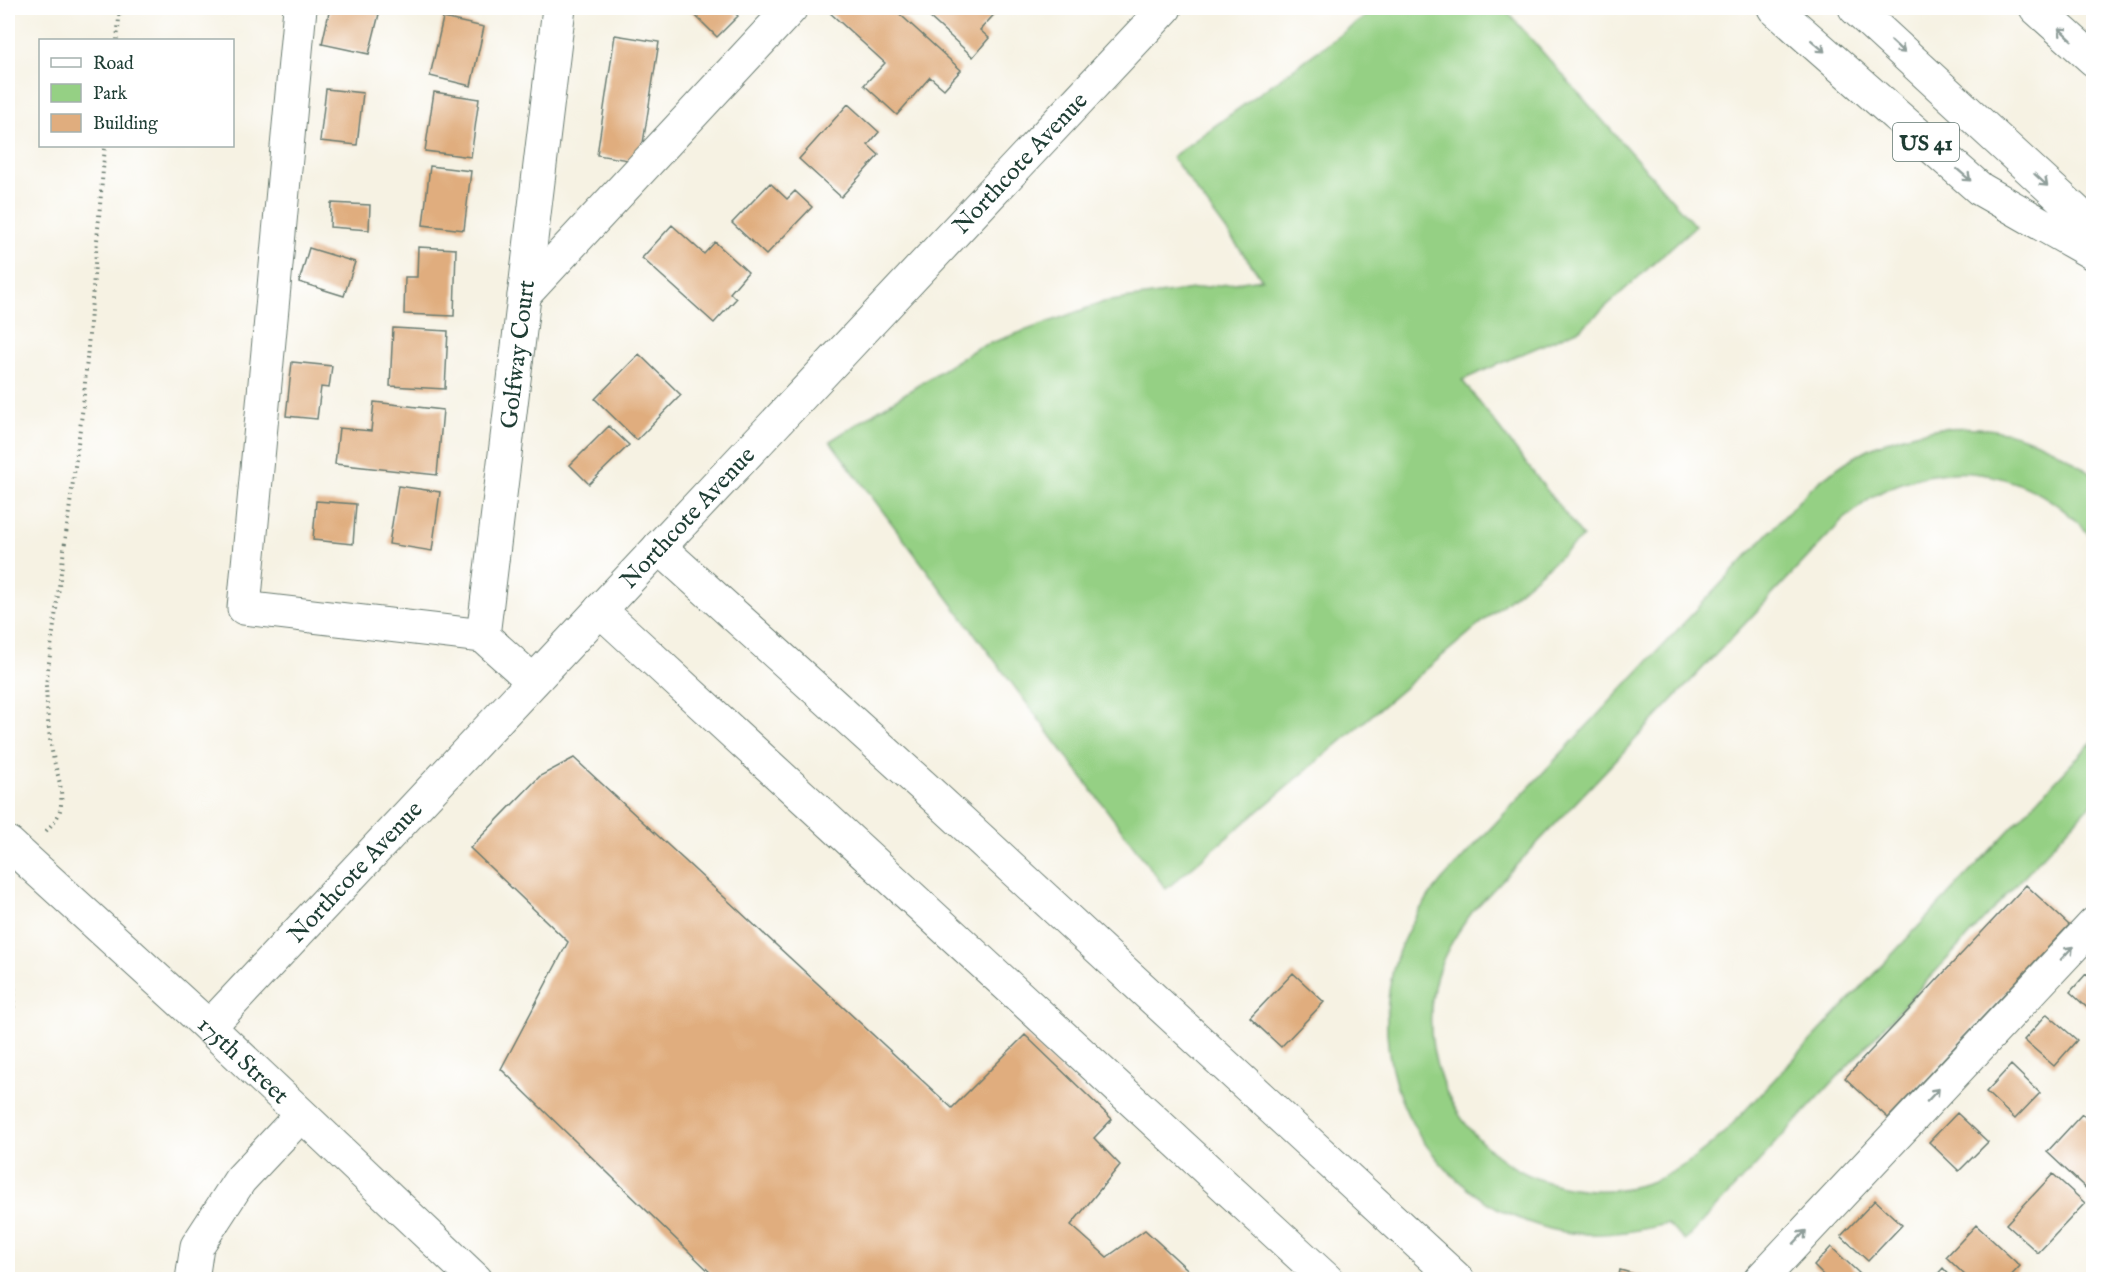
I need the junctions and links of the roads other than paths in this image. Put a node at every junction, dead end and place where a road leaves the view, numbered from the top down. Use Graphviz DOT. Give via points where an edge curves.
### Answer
graph roads {
  1 [pos="300,8"];
  2 [pos="559,8"];
  3 [pos="791,8"];
  4 [pos="1165,8"];
  5 [pos="1774,8"];
  6 [pos="1855,8"];
  7 [pos="2036,8"];
  8 [pos="2094,60"];
  9 [pos="2094,228"];
  10 [pos="2094,254"];
  11 [pos="524,295"];
  12 [pos="659,547"];
  13 [pos="600,610"];
  14 [pos="483,636"];
  15 [pos="533,681"];
  16 [pos="8,843"];
  17 [pos="2094,924"];
  18 [pos="209,1027"];
  19 [pos="302,1115"];
  20 [pos="192,1280"];
  21 [pos="476,1280"];
  22 [pos="1327,1280"];
  23 [pos="1458,1280"];
  24 [pos="1760,1280"];
  1 -- 14 [label="main road" via="244,608"];
  2 -- 11 [label="main road, Golfway Court"];
  3 -- 11 [label="main road"];
  4 -- 12 [label="main road, Northcote Avenue"];
  5 -- 10 [label="main road, US 41, one-way" via="1980,189"];
  6 -- 9 [label="main road, one-way"];
  8 -- 7 [label="main road, one-way"];
  11 -- 14 [label="main road, Golfway Court"];
  12 -- 13 [label="main road, Northcote Avenue"];
  12 -- 23 [label="main road"];
  13 -- 15 [label="main road, Northcote Avenue"];
  13 -- 22 [label="main road"];
  14 -- 15 [label="main road"];
  15 -- 18 [label="main road, Northcote Avenue"];
  16 -- 18 [label="main road, 175th Street"];
  24 -- 17 [label="main road, one-way"];
  18 -- 19 [label="main road, 175th Street"];
  19 -- 20 [label="main road" via="240,1180 197,1246"];
  19 -- 21 [label="main road, 175th Street"];
}
